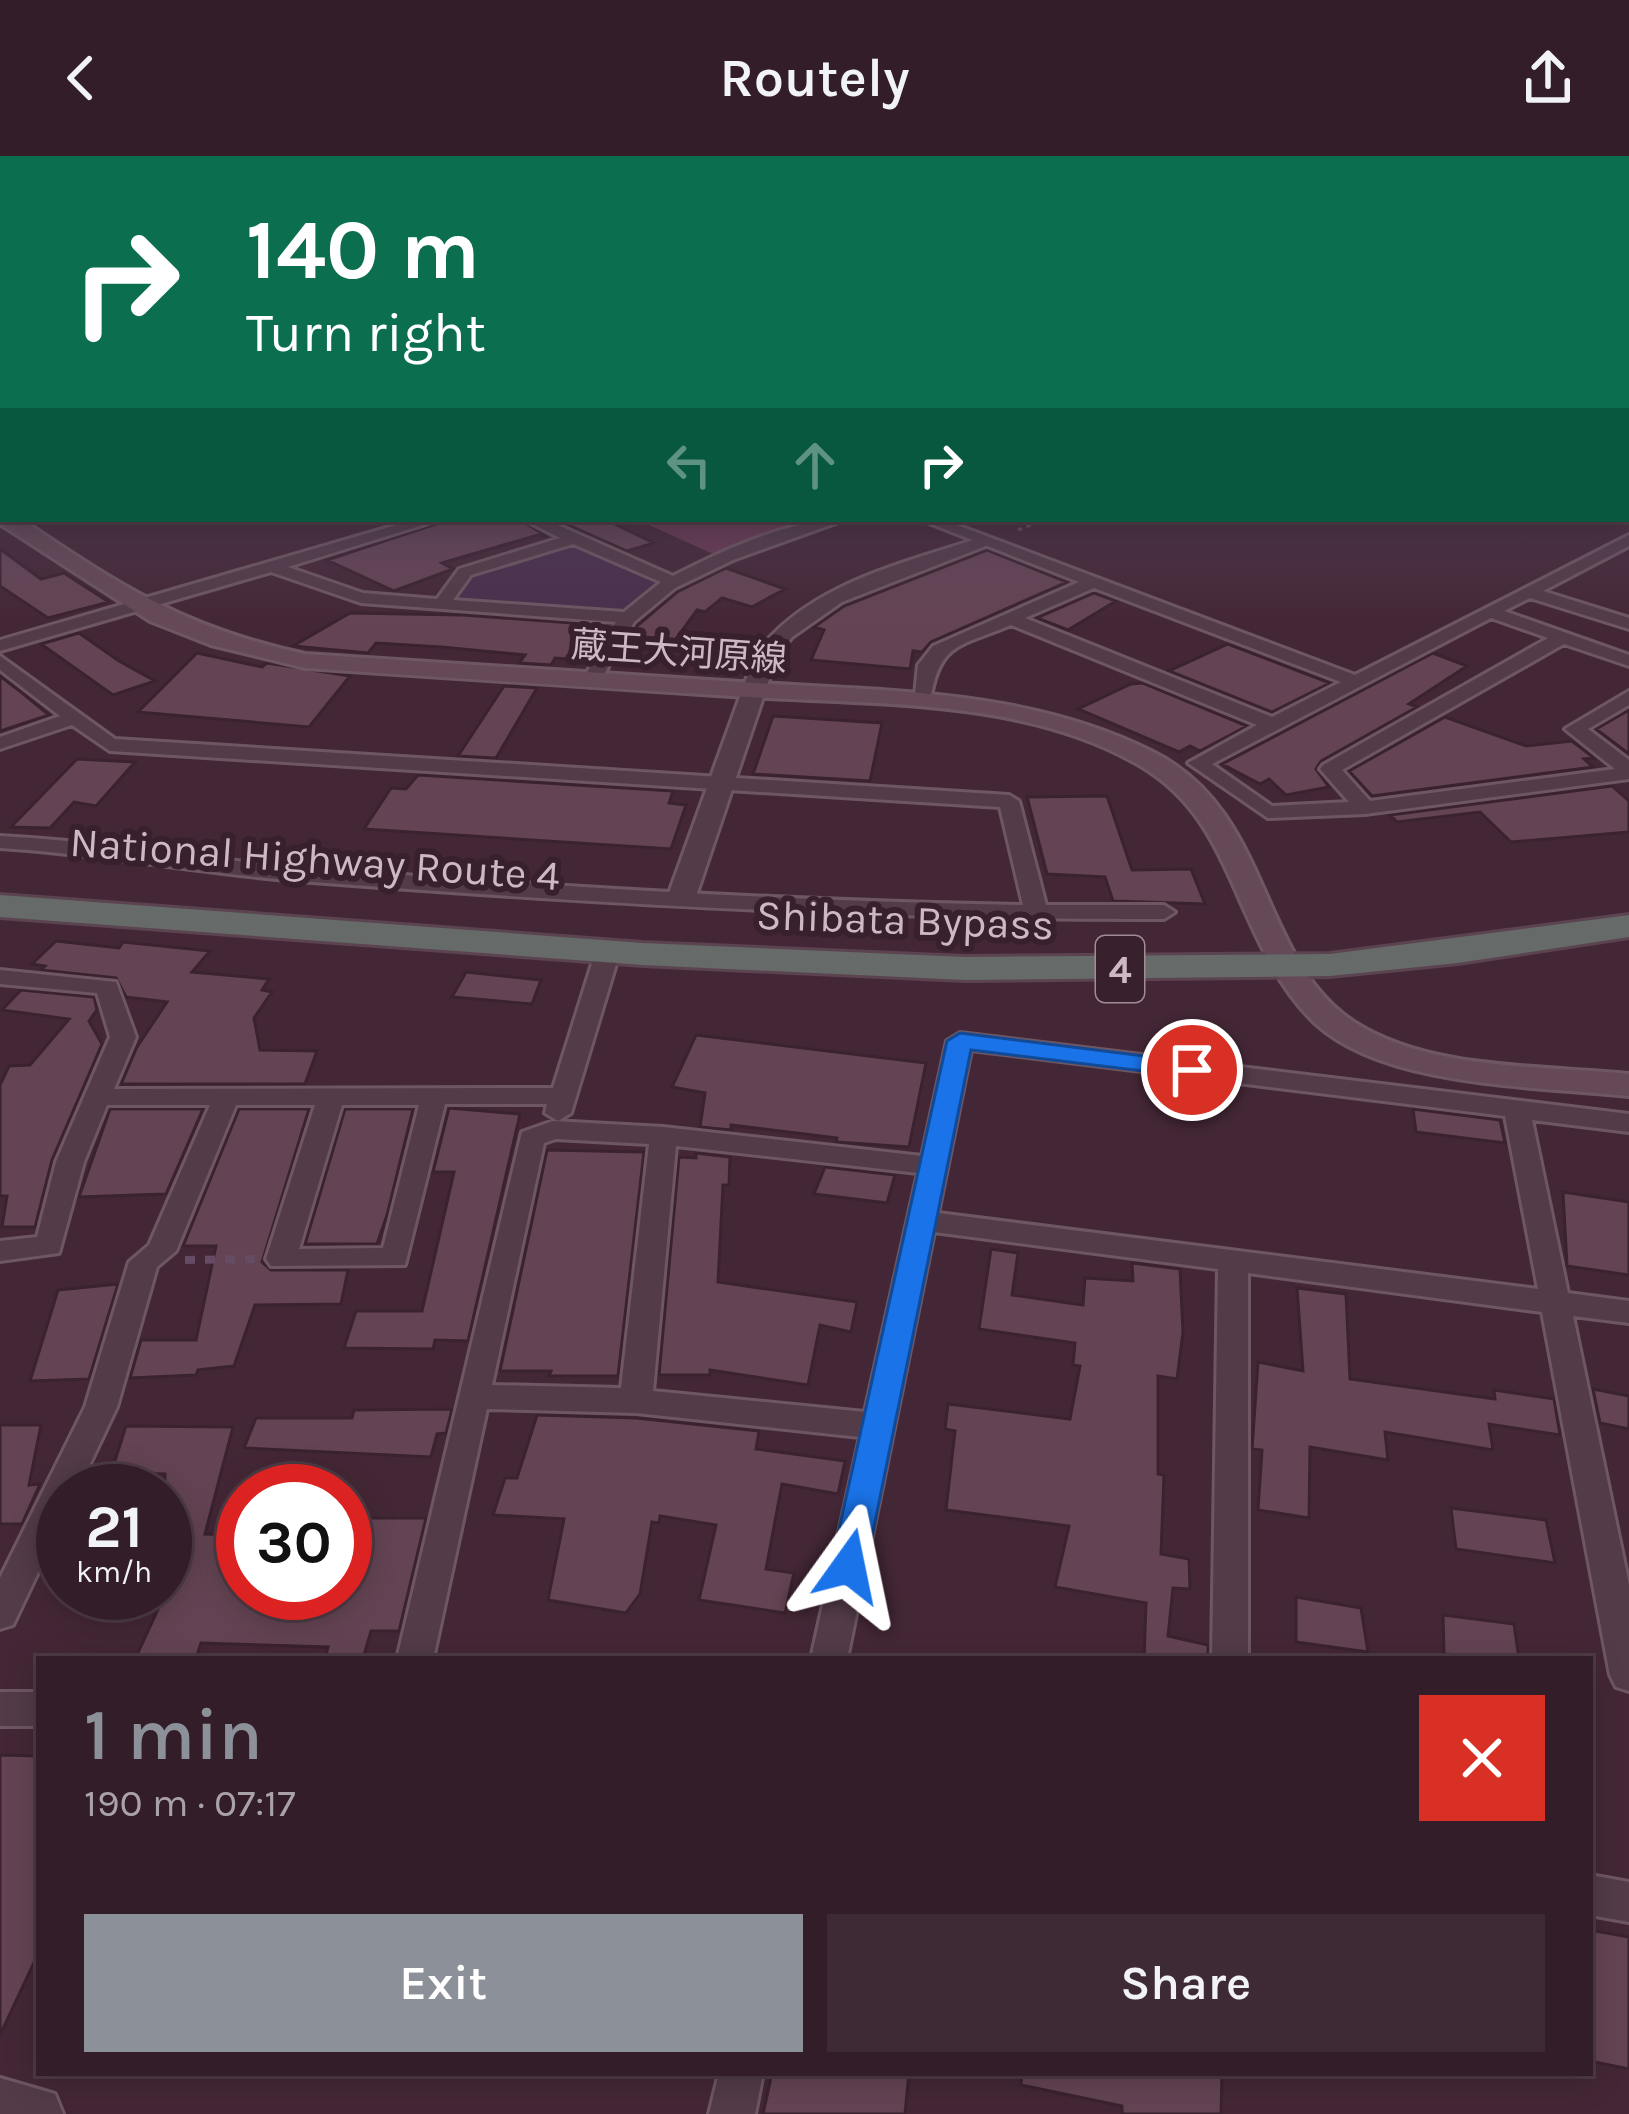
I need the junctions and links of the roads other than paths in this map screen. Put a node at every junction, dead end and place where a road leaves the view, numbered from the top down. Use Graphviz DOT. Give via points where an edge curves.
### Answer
graph roads {
  1 [pos="12,522"];
  2 [pos="424,522"];
  3 [pos="538,522"];
  4 [pos="830,522"];
  5 [pos="935,522"];
  6 [pos="575,538"];
  7 [pos="1629,540"];
  8 [pos="986,542"];
  9 [pos="272,567"];
  10 [pos="1094,582"];
  11 [pos="676,583"];
  12 [pos="1529,592"];
  13 [pos="137,606"];
  14 [pos="440,606"];
  15 [pos="1490,613"];
  16 [pos="629,618"];
  17 [pos="1009,618"];
  18 [pos="1629,623"];
  19 [pos="1560,639"];
  20 [pos="0,646"];
  21 [pos="0,661"];
  22 [pos="1629,661"];
  23 [pos="591,681"];
  24 [pos="1358,682"];
  25 [pos="754,692"];
  26 [pos="1629,697"];
  27 [pos="921,701"];
  28 [pos="74,718"];
  29 [pos="1271,724"];
  30 [pos="0,743"];
  31 [pos="1629,771"];
  32 [pos="721,784"];
  33 [pos="1365,808"];
  34 [pos="0,842"];
  35 [pos="0,883"];
  36 [pos="682,896"];
  37 [pos="1629,899"];
  38 [pos="0,906"];
  39 [pos="1164,912"];
  40 [pos="1037,914"];
  41 [pos="1629,926"];
  42 [pos="616,937"];
  43 [pos="1281,954"];
  44 [pos="4,982"];
  45 [pos="1629,1085"];
  46 [pos="227,1096"];
  47 [pos="331,1096"];
  48 [pos="434,1096"];
  49 [pos="562,1096"];
  50 [pos="98,1097"];
  51 [pos="1517,1109"];
  52 [pos="1629,1123"];
  53 [pos="553,1130"];
  54 [pos="663,1136"];
  55 [pos="934,1166"];
  56 [pos="922,1221"];
  57 [pos="0,1251"];
  58 [pos="1233,1261"];
  59 [pos="1556,1303"];
  60 [pos="1629,1312"];
  61 [pos="477,1397"];
  62 [pos="636,1401"];
  63 [pos="878,1426"];
  64 [pos="0,1614"];
  65 [pos="416,1656"];
  66 [pos="830,1656"];
  67 [pos="1230,1656"];
  68 [pos="1629,1676"];
  69 [pos="0,1709"];
  70 [pos="36,1709"];
  71 [pos="1593,1896"];
  72 [pos="1629,1902"];
  73 [pos="740,2076"];
  74 [pos="0,2106"];
  75 [pos="35,2114"];
  76 [pos="732,2114"];
  1 -- 13 [label="main road, 蔵王大河原線"];
  2 -- 9 [label="street"];
  3 -- 6 [label="street"];
  4 -- 11 [label="street"];
  5 -- 8 [label="street"];
  6 -- 11 [label="street"];
  6 -- 14 [label="street" via="465,572"];
  7 -- 12 [label="street"];
  8 -- 10 [label="street"];
  8 -- 25 [label="street" via="794,621 766,655"];
  9 -- 13 [label="street"];
  9 -- 14 [label="street" via="361,598"];
  10 -- 17 [label="street"];
  10 -- 24 [label="street"];
  11 -- 16 [label="street"];
  12 -- 15 [label="street"];
  12 -- 18 [label="street"];
  13 -- 20 [label="street"];
  13 -- 23 [label="main road, 蔵王大河原線" via="217,640 304,661"];
  14 -- 16 [label="street"];
  15 -- 19 [label="street"];
  15 -- 24 [label="street"];
  16 -- 23 [label="street"];
  17 -- 27 [label="street" via="939,650 927,665"];
  17 -- 29 [label="street"];
  19 -- 22 [label="street"];
  19 -- 33 [label="street" via="1330,769"];
  21 -- 28 [label="street"];
  23 -- 25 [label="main road, 蔵王大河原線"];
  24 -- 29 [label="street"];
  25 -- 27 [label="main road, 蔵王大河原線"];
  25 -- 32 [label="street"];
  26 -- 31 [label="street" via="1575,729"];
  27 -- 43 [label="main road, 蔵王大河原線" via="1035,718 1159,768 1210,811"];
  28 -- 30 [label="street"];
  28 -- 32 [label="street" via="110,746"];
  29 -- 33 [label="street" via="1198,763 1268,812"];
  31 -- 33 [label="street"];
  32 -- 36 [label="street"];
  32 -- 40 [label="street" via="1009,802"];
  34 -- 36 [label="street" via="292,873"];
  35 -- 42 [label="highway, National Highway Route 4 / 4"];
  36 -- 40 [label="street"];
  37 -- 43 [label="highway, Shibata Bypass / 4"];
  38 -- 42 [label="highway, National Highway Route 4 / 4"];
  39 -- 40 [label="street"];
  41 -- 43 [label="highway, Shibata Bypass / 4"];
  42 -- 43 [label="highway, Shibata Bypass / 4" via="1019,970"];
  42 -- 49 [label="street"];
  43 -- 45 [label="main road, 蔵王大河原線" via="1343,1029 1406,1056"];
  44 -- 50 [label="street" via="106,987 123,1037"];
  46 -- 47 [label="street"];
  46 -- 50 [label="street"];
  46 -- 64 [label="street" via="161,1251 144,1262 101,1407"];
  47 -- 48 [label="street"];
  47 -- 48 [label="street" via="281,1259 394,1258"];
  48 -- 49 [label="street"];
  49 -- 53 [label="street"];
  50 -- 57 [label="street" via="70,1162 49,1246"];
  51 -- 52 [label="street"];
  51 -- 55 [label="street" via="960,1041"];
  51 -- 59 [label="street"];
  53 -- 54 [label="street"];
  53 -- 61 [label="street" via="532,1138"];
  54 -- 55 [label="street"];
  54 -- 62 [label="street"];
  55 -- 56 [label="street"];
  56 -- 58 [label="street"];
  56 -- 63 [label="street"];
  58 -- 59 [label="street"];
  58 -- 67 [label="street"];
  59 -- 60 [label="street"];
  59 -- 68 [label="street"];
  61 -- 62 [label="street"];
  61 -- 65 [label="street"];
  62 -- 63 [label="street"];
  63 -- 66 [label="street"];
  69 -- 70 [label="street"];
  71 -- 72 [label="street"];
  73 -- 76 [label="street"];
  74 -- 75 [label="street"];
}
